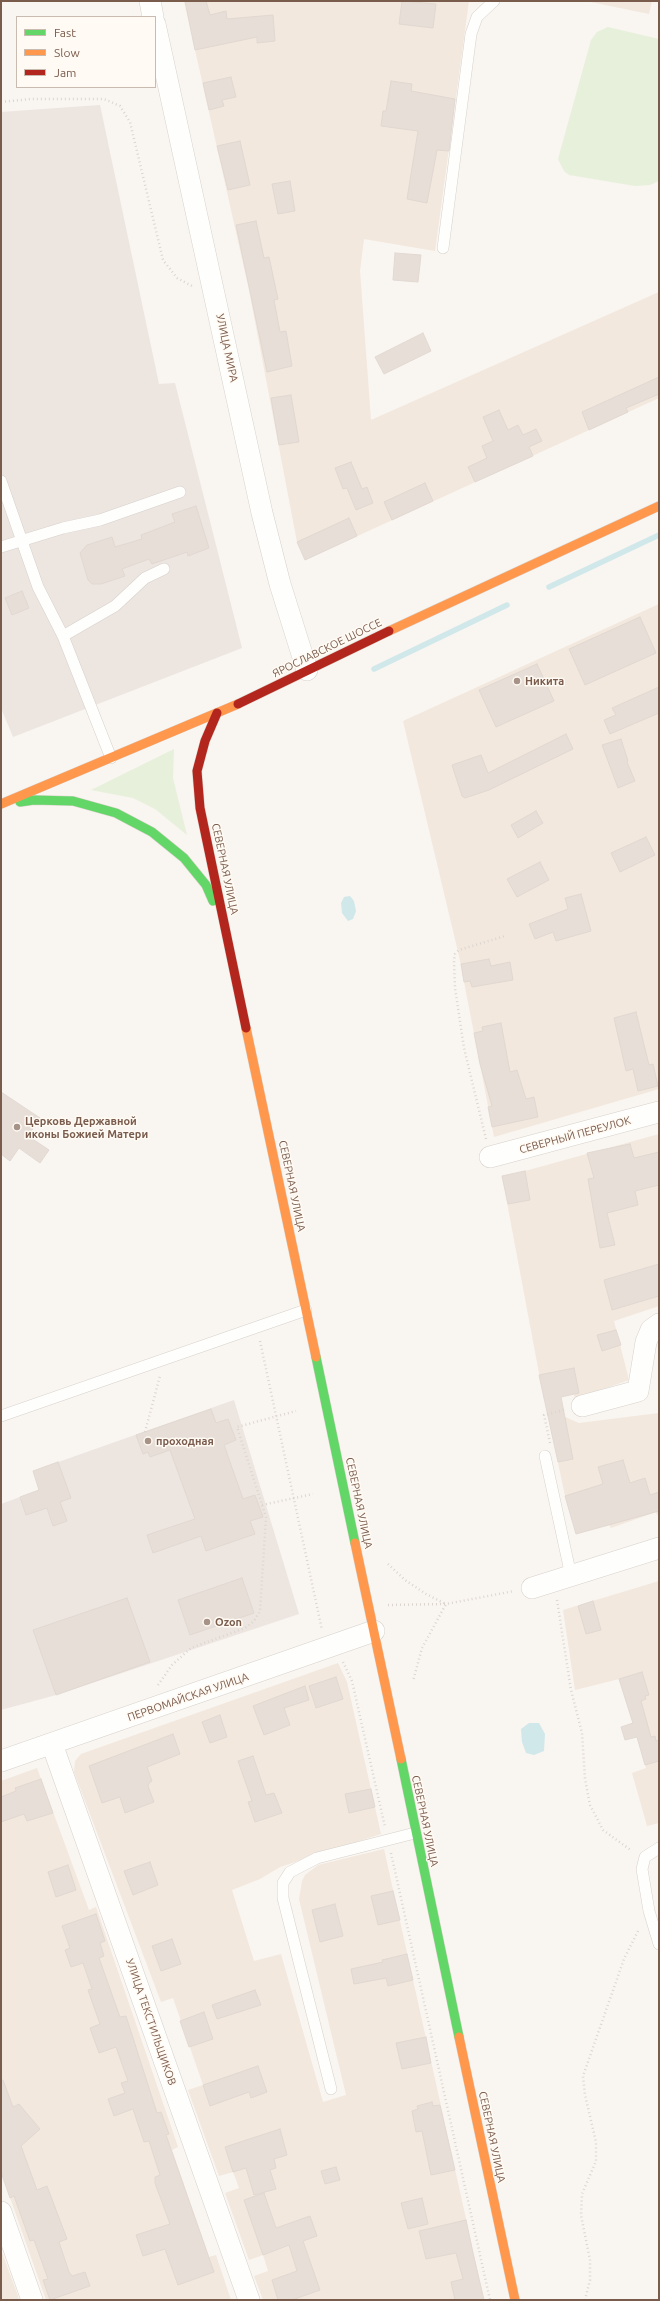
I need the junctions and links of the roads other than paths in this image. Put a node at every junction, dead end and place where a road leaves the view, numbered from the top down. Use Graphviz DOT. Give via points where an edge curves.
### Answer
graph roads {
  1 [pos="150,1"];
  2 [pos="494,1"];
  3 [pos="153,16"];
  4 [pos="156,29"];
  5 [pos="443,248"];
  6 [pos="1,481"];
  7 [pos="180,492"];
  8 [pos="659,506"];
  9 [pos="21,541"];
  10 [pos="1,547"];
  11 [pos="164,569"];
  12 [pos="63,636"];
  13 [pos="307,670"];
  14 [pos="217,713"];
  15 [pos="111,758"];
  16 [pos="1,805"];
  17 [pos="223,922"];
  18 [pos="659,1112"];
  19 [pos="490,1157"];
  20 [pos="306,1310"];
  21 [pos="659,1324"];
  22 [pos="582,1406"];
  23 [pos="1,1416"];
  24 [pos="545,1456"];
  25 [pos="659,1548"];
  26 [pos="562,1578"];
  27 [pos="532,1588"];
  28 [pos="374,1631"];
  29 [pos="52,1744"];
  30 [pos="1,1761"];
  31 [pos="415,1833"];
  32 [pos="659,1848"];
  33 [pos="659,1944"];
  34 [pos="331,2089"];
  35 [pos="1,2212"];
  36 [pos="32,2300"];
  37 [pos="249,2300"];
  38 [pos="515,2300"];
  1 -- 3 [label="street"];
  2 -- 5 [label="lane" via="477,17 471,34"];
  4 -- 13 [label="street, УЛИЦА МИРА" via="262,513 280,584"];
  6 -- 9 [label="lane"];
  7 -- 9 [label="lane" via="100,520"];
  8 -- 13 [label="main road, ЯРОСЛАВСКОЕ ШОССЕ"];
  9 -- 10 [label="lane"];
  9 -- 12 [label="lane" via="38,587"];
  11 -- 12 [label="lane" via="145,578 115,606"];
  12 -- 15 [label="lane"];
  13 -- 14 [label="main road, ЯРОСЛАВСКОЕ ШОССЕ"];
  14 -- 15 [label="main road, ЯРОСЛАВСКОЕ ШОССЕ"];
  14 -- 17 [label="main road, СЕВЕРНАЯ УЛИЦА" via="200,755 197,771 206,838"];
  15 -- 16 [label="main road, ЯРОСЛАВСКОЕ ШОССЕ"];
  16 -- 17 [label="main road" via="34,800 73,801 116,813 152,832 184,858 206,885"];
  17 -- 20 [label="main road, СЕВЕРНАЯ УЛИЦА"];
  18 -- 19 [label="street, СЕВЕРНЫЙ ПЕРЕУЛОК"];
  20 -- 23 [label="lane"];
  20 -- 28 [label="main road, СЕВЕРНАЯ УЛИЦА"];
  21 -- 22 [label="street" via="650,1330 646,1342 638,1391"];
  24 -- 26 [label="lane"];
  25 -- 26 [label="street"];
  26 -- 27 [label="street"];
  28 -- 29 [label="street, ПЕРВОМАЙСКАЯ УЛИЦА"];
  28 -- 31 [label="main road, СЕВЕРНАЯ УЛИЦА"];
  29 -- 30 [label="street, ПЕРВОМАЙСКАЯ УЛИЦА"];
  29 -- 37 [label="street, УЛИЦА ТЕКСТИЛЬЩИКОВ"];
  31 -- 34 [label="lane" via="317,1858 290,1872 283,1883 282,1898"];
  31 -- 38 [label="main road, СЕВЕРНАЯ УЛИЦА"];
  32 -- 33 [label="lane" via="645,1857 642,1869 649,1911"];
  35 -- 36 [label="street"];
}
